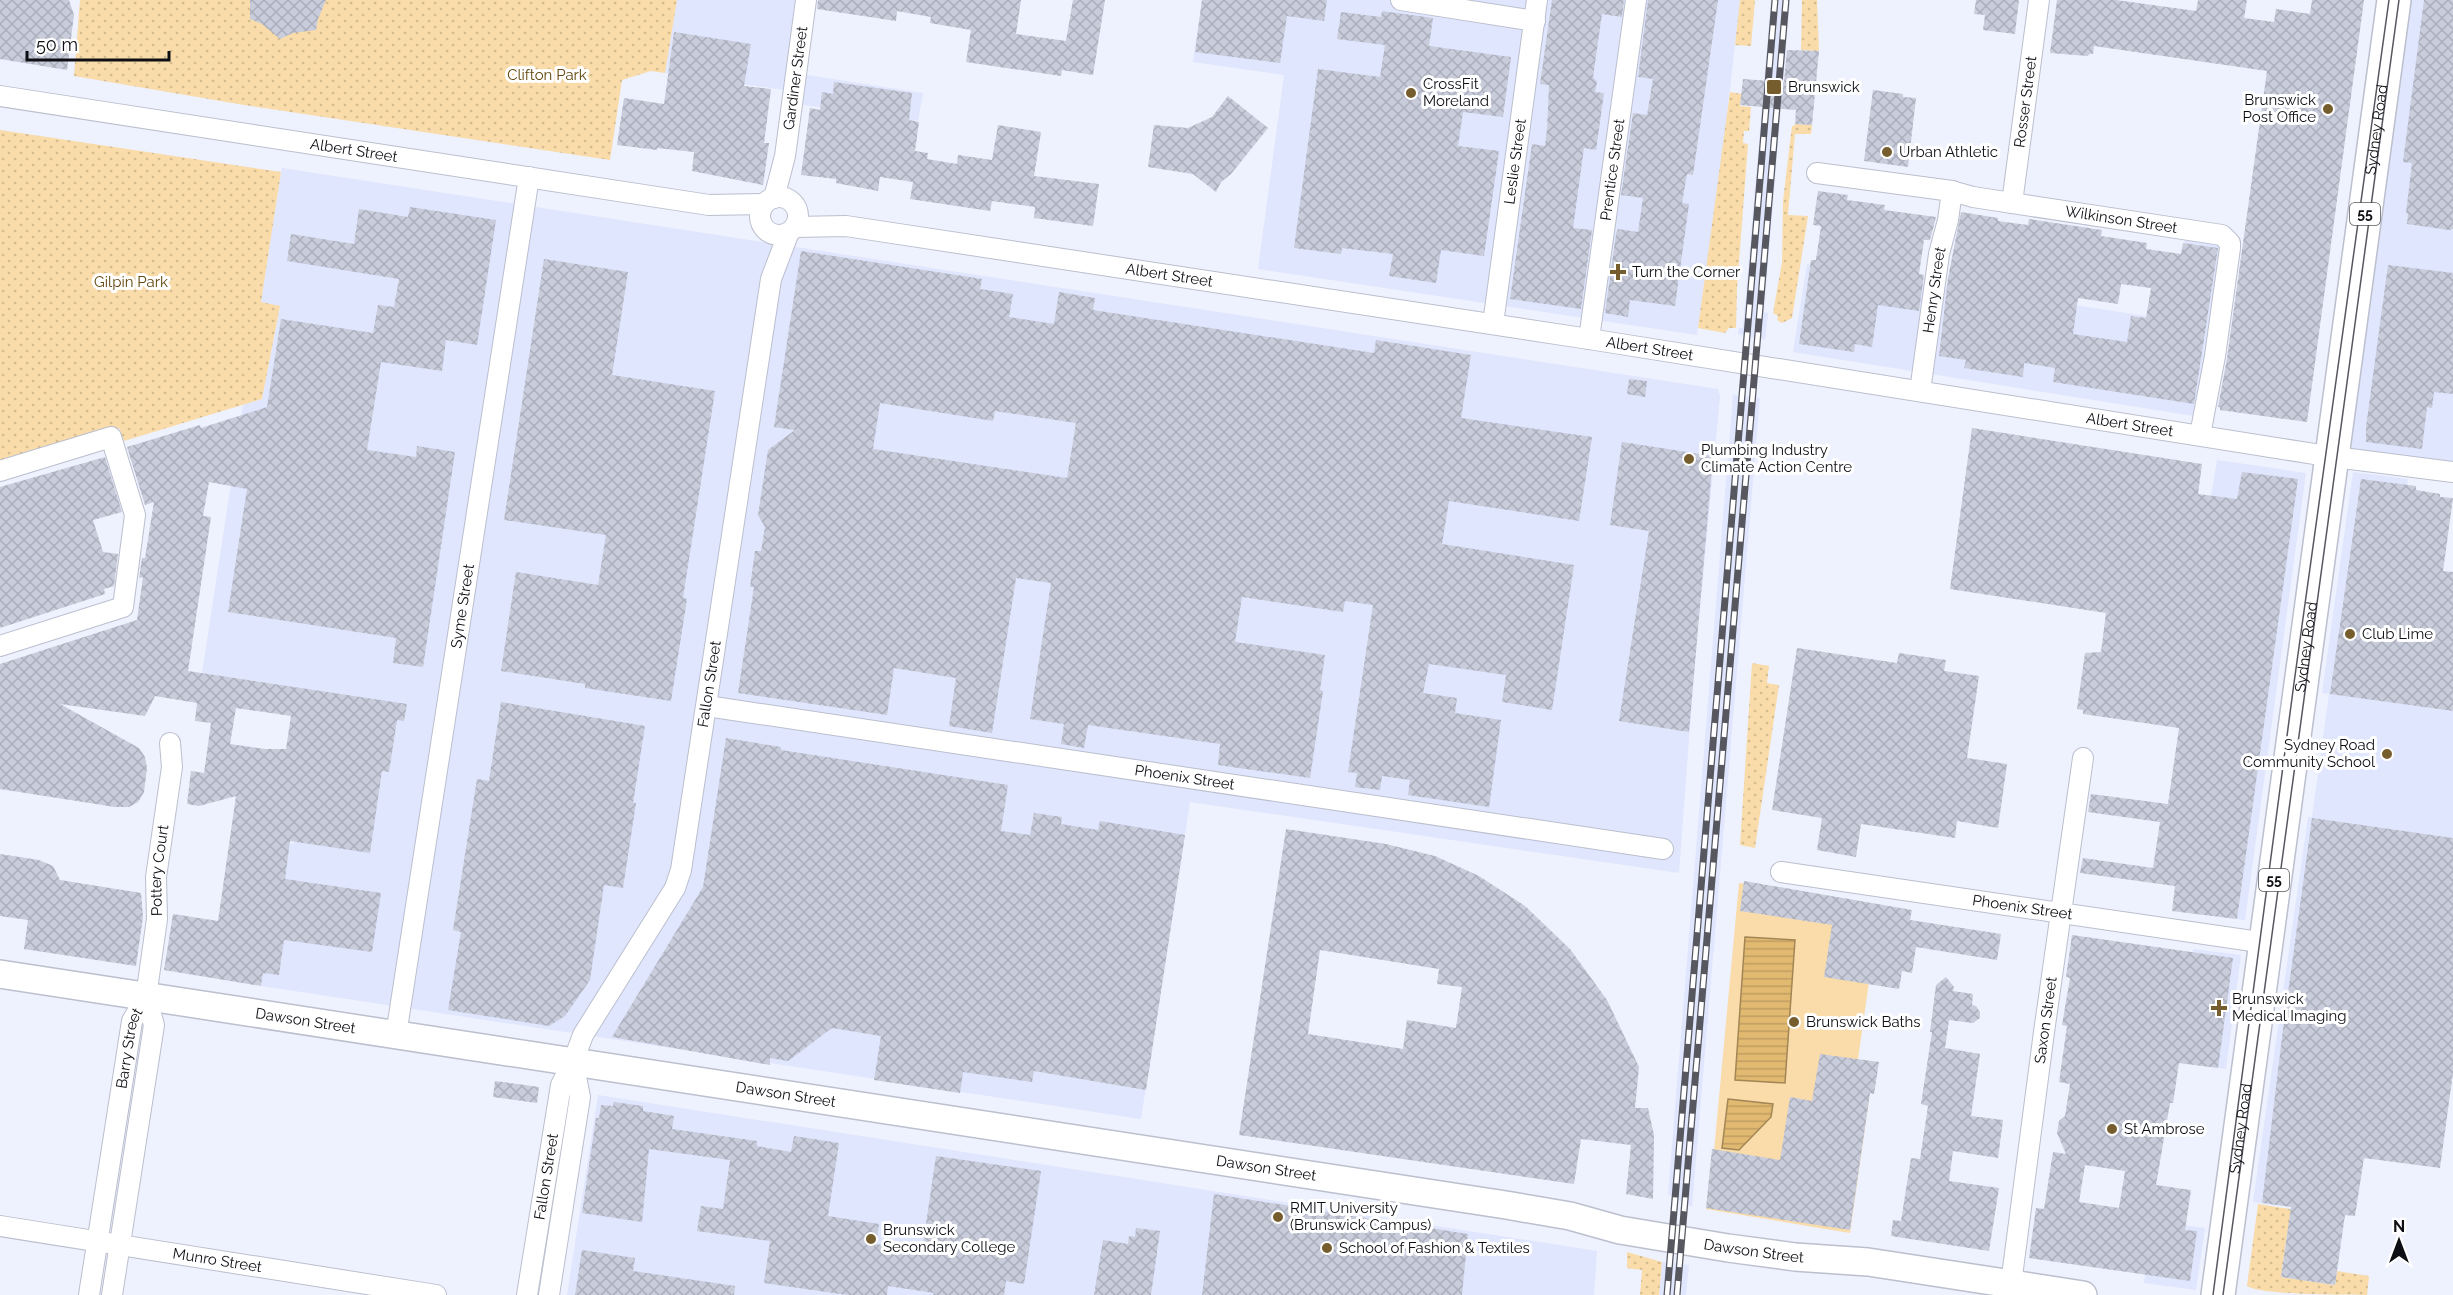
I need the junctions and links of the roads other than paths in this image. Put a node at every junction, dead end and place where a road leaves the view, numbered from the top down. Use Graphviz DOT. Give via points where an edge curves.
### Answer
graph roads {
  1 [pos="806,0"];
  2 [pos="1401,0"];
  3 [pos="1537,0"];
  4 [pos="1636,0"];
  5 [pos="2039,0"];
  6 [pos="2394,0"];
  7 [pos="1534,21"];
  8 [pos="0,96"];
  9 [pos="1817,173"];
  10 [pos="529,177"];
  11 [pos="1953,191"];
  12 [pos="2012,203"];
  13 [pos="780,216"];
  14 [pos="1493,324"];
  15 [pos="1589,339"];
  16 [pos="1920,391"];
  17 [pos="2200,435"];
  18 [pos="2332,456"];
  19 [pos="0,471"];
  20 [pos="2453,472"];
  21 [pos="0,646"];
  22 [pos="707,706"];
  23 [pos="170,743"];
  24 [pos="2083,758"];
  25 [pos="1663,849"];
  26 [pos="1781,872"];
  27 [pos="2061,913"];
  28 [pos="2266,943"];
  29 [pos="0,974"];
  30 [pos="146,997"];
  31 [pos="396,1035"];
  32 [pos="573,1062"];
  33 [pos="0,1227"];
  34 [pos="97,1242"];
  35 [pos="119,1245"];
  36 [pos="2011,1284"];
  37 [pos="89,1295"];
  38 [pos="112,1295"];
  39 [pos="436,1295"];
  40 [pos="527,1295"];
  41 [pos="549,1295"];
  42 [pos="2084,1295"];
  43 [pos="2218,1295"];
  1 -- 13 [label="street, Gardiner Street"];
  2 -- 7 [label="street"];
  3 -- 7 [label="street, Leslie Street"];
  4 -- 15 [label="street, Prentice Street"];
  5 -- 12 [label="street, Rosser Street"];
  6 -- 18 [label="highway, Sydney Road / 55"];
  7 -- 14 [label="street, Leslie Street"];
  8 -- 10 [label="street, Albert Street"];
  9 -- 11 [label="street, Wilkinson Street"];
  10 -- 13 [label="street, Albert Street"];
  10 -- 31 [label="street, Syme Street"];
  11 -- 12 [label="street, Wilkinson Street"];
  11 -- 16 [label="street, Henry Street" via="1939,254"];
  12 -- 17 [label="street, Wilkinson Street" via="2217,234 2227,239 2230,248"];
  13 -- 14 [label="street, Albert Street"];
  13 -- 22 [label="street, Fallon Street"];
  14 -- 15 [label="street, Albert Street"];
  15 -- 16 [label="street, Albert Street"];
  16 -- 17 [label="street, Albert Street"];
  17 -- 18 [label="street, Albert Street"];
  18 -- 20 [label="street, Albert Street"];
  18 -- 28 [label="highway, Sydney Road / 55"];
  19 -- 21 [label="street" via="111,437 135,515 123,607"];
  22 -- 25 [label="street, Phoenix Street"];
  22 -- 32 [label="street, Fallon Street" via="679,880 583,1035"];
  23 -- 30 [label="street, Pottery Court" via="172,767 156,877 157,920"];
  24 -- 27 [label="street, Saxon Street"];
  26 -- 27 [label="street, Phoenix Street"];
  27 -- 28 [label="street, Phoenix Street"];
  27 -- 36 [label="street, Saxon Street"];
  28 -- 43 [label="highway, Sydney Road / 55"];
  29 -- 30 [label="street, Dawson Street"];
  30 -- 31 [label="street, Dawson Street"];
  30 -- 34 [label="street, Barry Street" via="132,1021"];
  30 -- 35 [label="street, Barry Street" via="154,1025"];
  31 -- 32 [label="street, Dawson Street"];
  32 -- 36 [label="street, Dawson Street" via="1570,1216 1704,1229 1868,1262"];
  32 -- 40 [label="street, Fallon Street" via="557,1096"];
  32 -- 41 [label="street, Fallon Street" via="580,1097"];
  33 -- 34 [label="street, Munro Street"];
  34 -- 35 [label="street, Munro Street"];
  34 -- 37 [label="street, Barry Street"];
  35 -- 38 [label="street, Barry Street"];
  35 -- 39 [label="street, Munro Street"];
  36 -- 42 [label="street, Dawson Street"];
}
